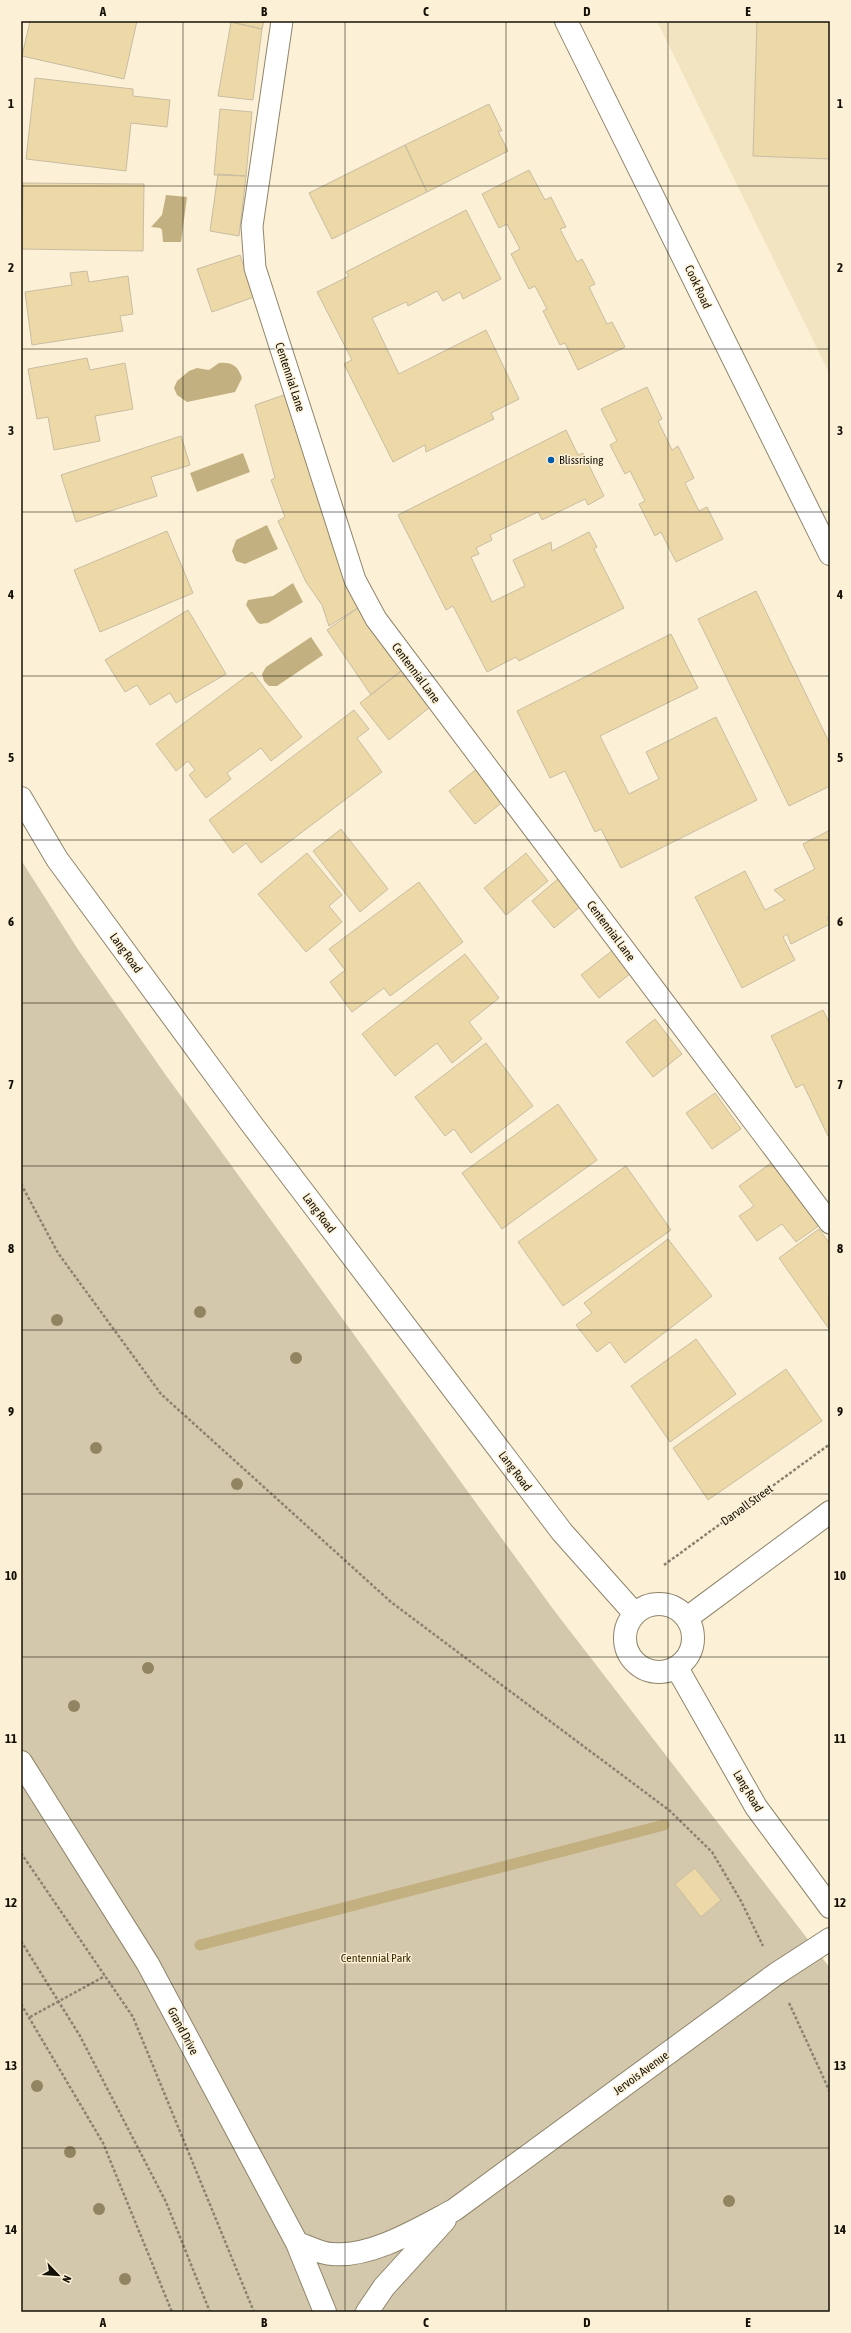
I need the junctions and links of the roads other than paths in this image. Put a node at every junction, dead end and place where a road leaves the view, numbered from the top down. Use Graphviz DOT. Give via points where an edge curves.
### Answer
graph roads {
  1 [pos="282,21"];
  2 [pos="566,21"];
  3 [pos="830,554"];
  4 [pos="21,798"];
  5 [pos="830,1222"];
  6 [pos="830,1512"];
  7 [pos="635,1614"];
  8 [pos="687,1618"];
  9 [pos="677,1668"];
  10 [pos="21,1762"];
  11 [pos="830,1907"];
  12 [pos="830,1939"];
  13 [pos="454,2210"];
  14 [pos="297,2243"];
  15 [pos="325,2312"];
  16 [pos="367,2312"];
  1 -- 5 [label="lane, Centennial Lane" via="252,226 256,268 355,580 376,619"];
  2 -- 3 [label="street, Cook Road"];
  4 -- 7 [label="street, Lang Road" via="57,858 250,1122 562,1532"];
  6 -- 8 [label="street"];
  7 -- 8 [label="street" via="652,1604 662,1604 680,1611"];
  7 -- 9 [label="street" via="625,1634 629,1655 636,1664 656,1673"];
  8 -- 9 [label="street" via="692,1628 692,1645 685,1660"];
  9 -- 11 [label="street, Lang Road" via="756,1807"];
  10 -- 14 [label="street, Grand Drive" via="148,1964"];
  12 -- 13 [label="street, Jervois Avenue" via="776,1974"];
  13 -- 14 [label="street, Jervois Avenue" via="402,2237 361,2251 331,2254"];
  13 -- 16 [label="street, Jervois Avenue" via="384,2288"];
  14 -- 15 [label="street, Grand Drive"];
}
